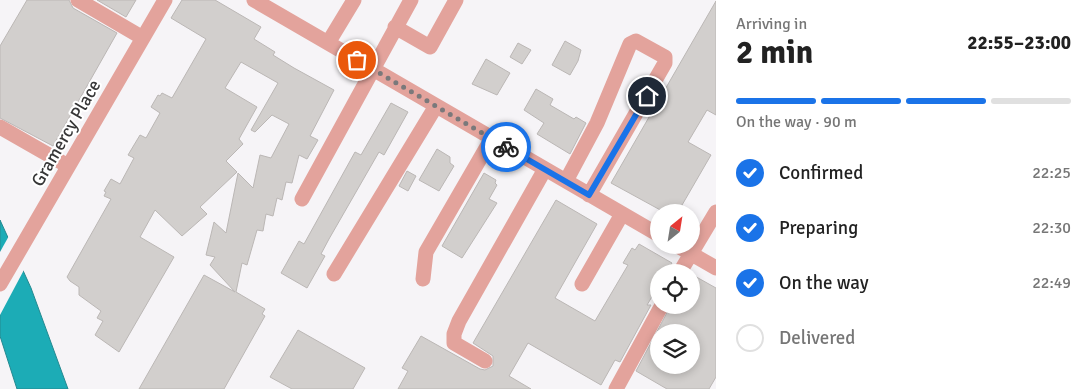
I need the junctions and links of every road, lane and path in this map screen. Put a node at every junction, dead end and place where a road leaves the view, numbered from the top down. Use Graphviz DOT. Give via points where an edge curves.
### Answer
graph roads {
  1 [pos="78,0"];
  2 [pos="165,0"];
  3 [pos="254,0"];
  4 [pos="354,0"];
  5 [pos="411,0"];
  6 [pos="456,0"];
  7 [pos="395,27"];
  8 [pos="143,38"];
  9 [pos="328,43"];
  10 [pos="372,69"];
  11 [pos="436,106"];
  12 [pos="0,127"];
  13 [pos="492,138"];
  14 [pos="68,166"];
  15 [pos="545,169"];
  16 [pos="566,181"];
  17 [pos="589,195"];
  18 [pos="302,199"];
  19 [pos="716,212"];
  20 [pos="622,214"];
  21 [pos="650,230"];
  22 [pos="700,238"];
  23 [pos="693,254"];
  24 [pos="716,268"];
  25 [pos="334,274"];
  26 [pos="423,279"];
  27 [pos="0,284"];
  28 [pos="582,284"];
  29 [pos="658,314"];
  30 [pos="486,361"];
  31 [pos="621,387"];
  1 -- 8 [label="street"];
  2 -- 8 [label="street, Gramercy Place"];
  3 -- 9 [label="street"];
  4 -- 9 [label="street"];
  5 -- 7 [label="street"];
  6 -- 7 [label="street" via="430,47"];
  7 -- 10 [label="street"];
  8 -- 14 [label="street, Gramercy Place"];
  9 -- 10 [label="street"];
  10 -- 11 [label="street"];
  10 -- 18 [label="street"];
  11 -- 13 [label="street"];
  11 -- 25 [label="street"];
  12 -- 14 [label="street"];
  13 -- 15 [label="street"];
  13 -- 26 [label="street" via="426,252"];
  14 -- 27 [label="street, Gramercy Place"];
  15 -- 16 [label="street"];
  15 -- 30 [label="street" via="454,334 454,343"];
  16 -- 17 [label="street"];
  16 -- 17 [label="street" via="597,122 630,44 636,41 665,57 666,63"];
  17 -- 20 [label="street"];
  19 -- 22 [label="street"];
  20 -- 21 [label="street"];
  20 -- 28 [label="street"];
  23 -- 24 [label="street"];
  29 -- 31 [label="street"];
}
